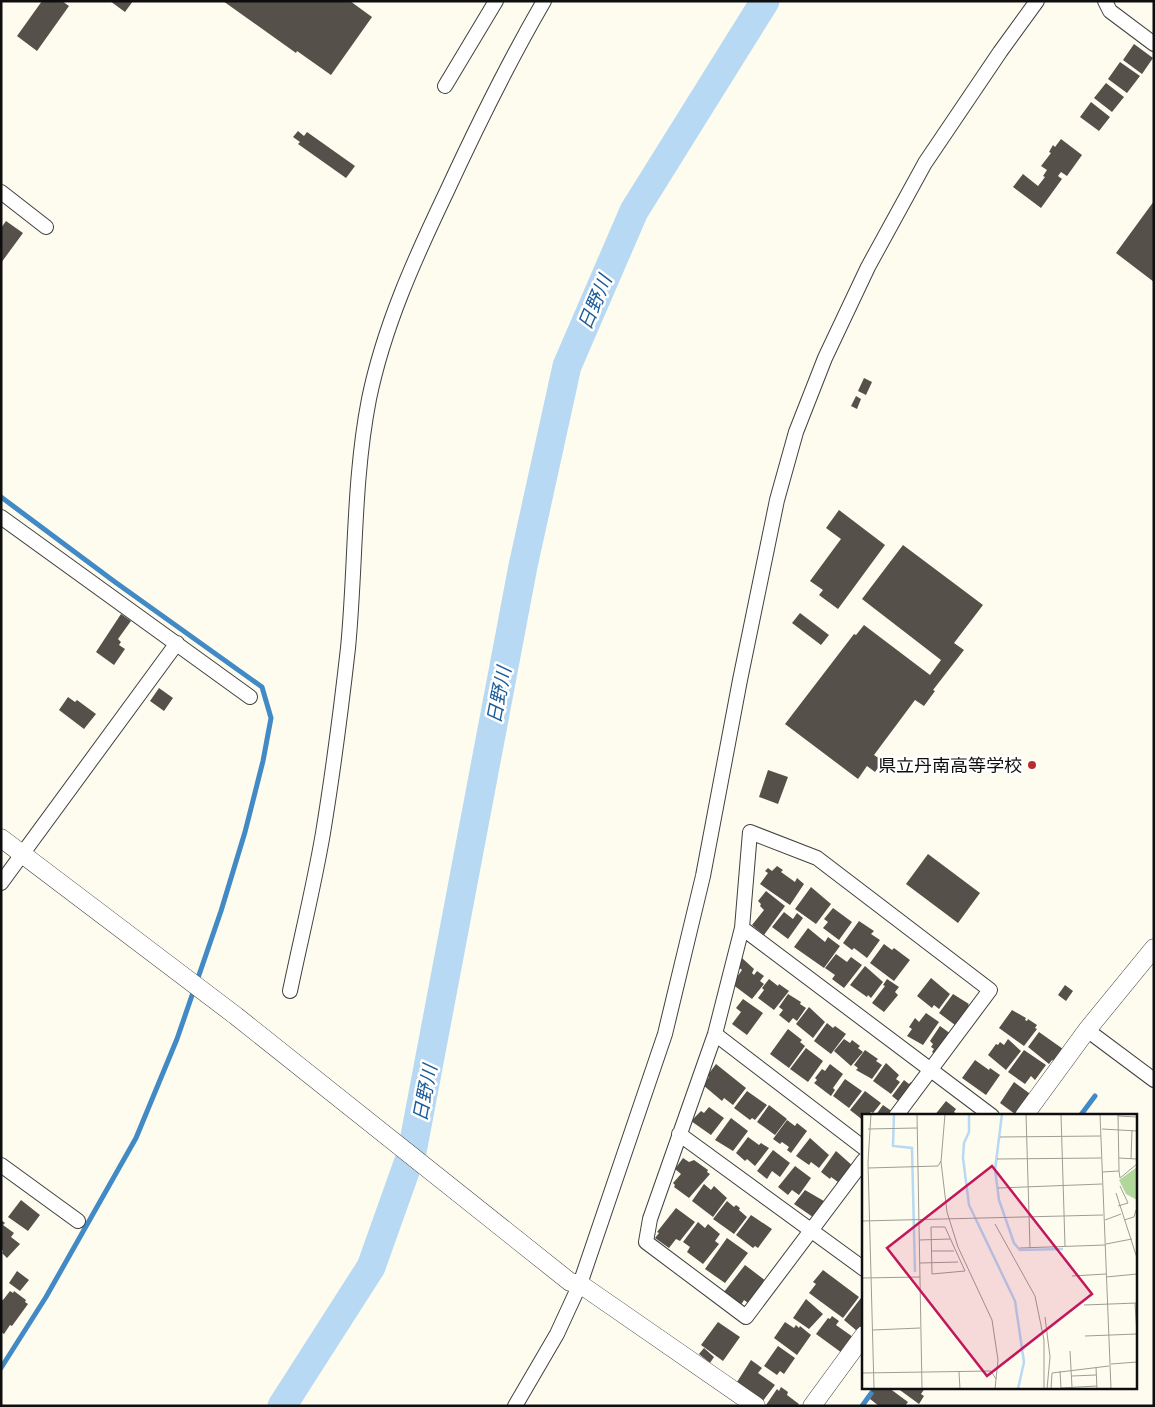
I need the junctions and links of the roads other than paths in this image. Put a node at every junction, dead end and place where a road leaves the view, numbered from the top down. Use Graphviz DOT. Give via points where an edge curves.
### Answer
graph roads {
  1 [pos="496,1"];
  2 [pos="544,1"];
  3 [pos="1037,1"];
  4 [pos="1105,1"];
  5 [pos="1154,44"];
  6 [pos="445,86"];
  7 [pos="1,192"];
  8 [pos="46,226"];
  9 [pos="1,517"];
  10 [pos="177,643"];
  11 [pos="250,697"];
  12 [pos="1,838"];
  13 [pos="23,853"];
  14 [pos="1,883"];
  15 [pos="742,928"];
  16 [pos="1154,948"];
  17 [pos="290,991"];
  18 [pos="1087,1030"];
  19 [pos="715,1034"];
  20 [pos="931,1070"];
  21 [pos="1154,1080"];
  22 [pos="898,1114"];
  23 [pos="989,1114"];
  24 [pos="1025,1114"];
  25 [pos="679,1134"];
  26 [pos="862,1146"];
  27 [pos="862,1163"];
  28 [pos="1,1165"];
  29 [pos="78,1221"];
  30 [pos="811,1230"];
  31 [pos="862,1268"];
  32 [pos="575,1283"];
  33 [pos="862,1338"];
  34 [pos="515,1406"];
  35 [pos="756,1406"];
  36 [pos="812,1406"];
  1 -- 6 [label="street"];
  2 -- 17 [label="street" via="480,119 429,228 381,350 369,400 361,456 342,706 322,835"];
  3 -- 32 [label="street" via="924,163 868,267 825,358 796,432 777,500 704,876 666,1034"];
  4 -- 5 [label="street" via="1110,11"];
  7 -- 8 [label="street"];
  9 -- 10 [label="street"];
  10 -- 11 [label="street"];
  10 -- 13 [label="street"];
  12 -- 13 [label="street"];
  13 -- 14 [label="street"];
  13 -- 32 [label="street"];
  15 -- 19 [label="street"];
  15 -- 20 [label="street"];
  15 -- 20 [label="street" via="750,832 817,858 990,990"];
  16 -- 18 [label="street"];
  18 -- 21 [label="street"];
  18 -- 24 [label="street"];
  19 -- 25 [label="street"];
  19 -- 26 [label="street"];
  20 -- 22 [label="street"];
  20 -- 23 [label="street"];
  25 -- 30 [label="street"];
  25 -- 30 [label="street" via="650,1219 646,1242 746,1317"];
  27 -- 30 [label="street"];
  28 -- 29 [label="street"];
  30 -- 31 [label="street"];
  32 -- 34 [label="street" via="557,1334"];
  32 -- 35 [label="street"];
  33 -- 36 [label="street"];
}
